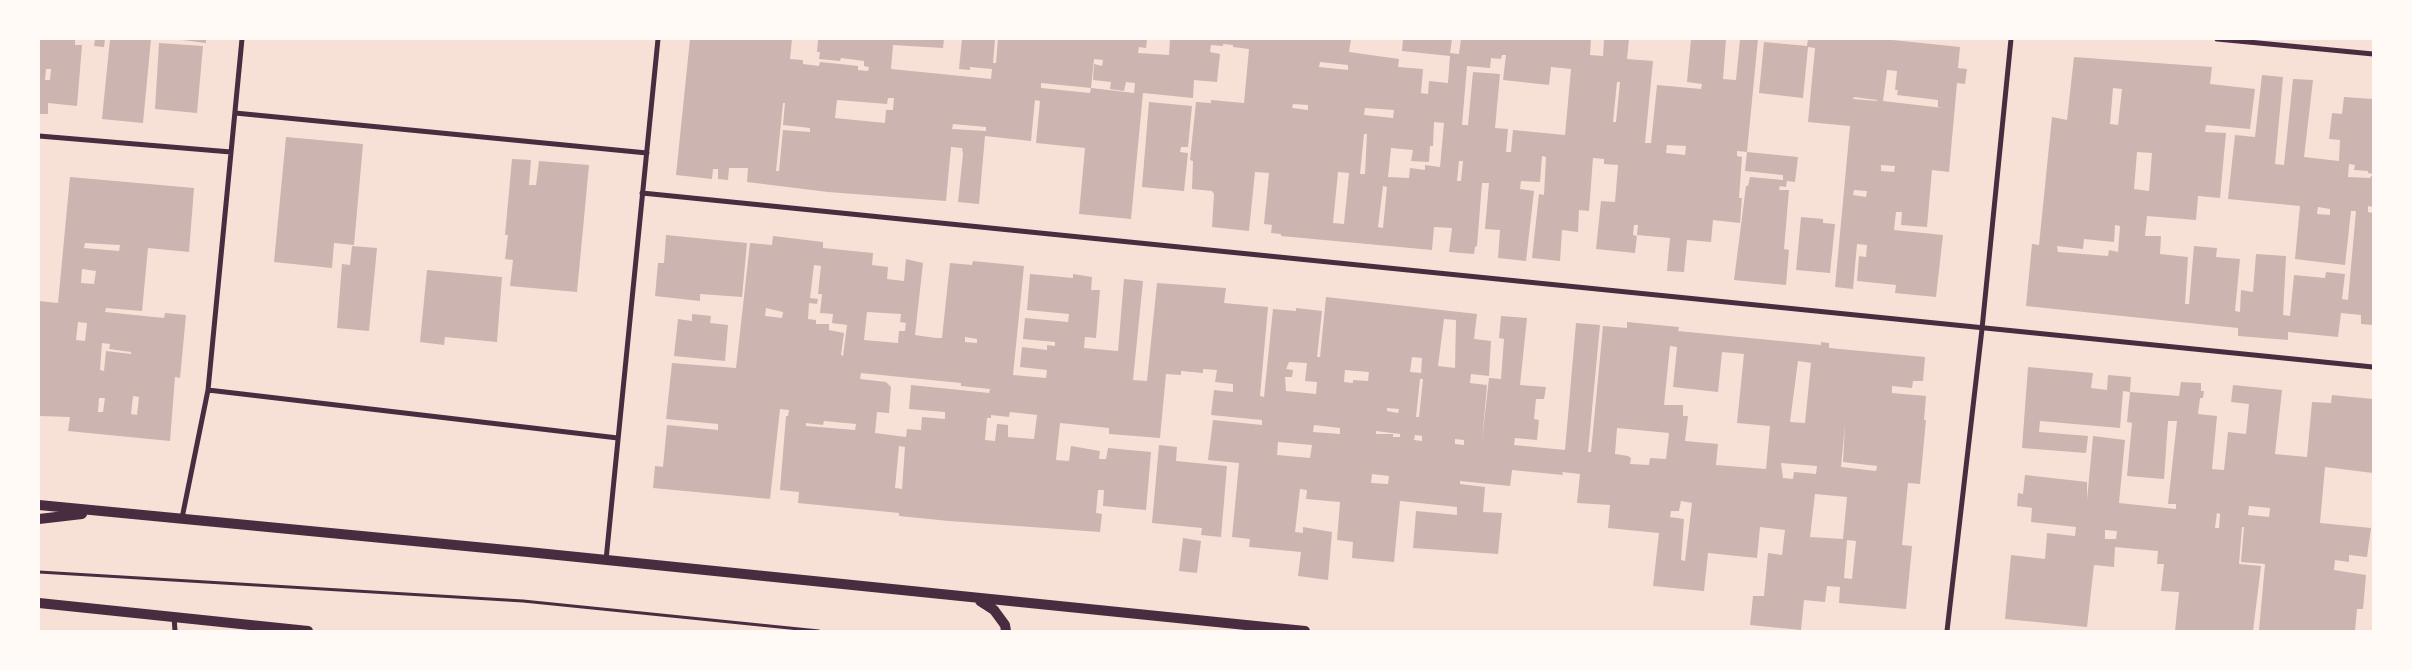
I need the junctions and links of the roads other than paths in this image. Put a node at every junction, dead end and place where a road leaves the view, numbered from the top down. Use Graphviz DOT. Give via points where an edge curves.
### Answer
graph roads {
  1 [pos="242,39"];
  2 [pos="658,39"];
  3 [pos="2011,39"];
  4 [pos="2217,39"];
  5 [pos="2373,54"];
  6 [pos="235,113"];
  7 [pos="39,136"];
  8 [pos="231,152"];
  9 [pos="647,153"];
  10 [pos="642,193"];
  11 [pos="1982,329"];
  12 [pos="2373,367"];
  13 [pos="208,390"];
  14 [pos="618,438"];
  15 [pos="39,505"];
  16 [pos="103,512"];
  17 [pos="182,518"];
  18 [pos="39,519"];
  19 [pos="606,560"];
  20 [pos="978,599"];
  21 [pos="39,603"];
  22 [pos="174,616"];
  23 [pos="175,631"];
  24 [pos="308,631"];
  25 [pos="1006,631"];
  26 [pos="1305,631"];
  27 [pos="1947,631"];
  1 -- 6 [label="street"];
  2 -- 9 [label="street"];
  3 -- 11 [label="street"];
  4 -- 5 [label="street"];
  6 -- 8 [label="street"];
  6 -- 9 [label="street"];
  7 -- 8 [label="street"];
  8 -- 13 [label="street"];
  9 -- 10 [label="street"];
  10 -- 11 [label="street"];
  10 -- 14 [label="street"];
  11 -- 12 [label="street"];
  11 -- 27 [label="street"];
  13 -- 14 [label="street"];
  13 -- 17 [label="street"];
  14 -- 19 [label="street"];
  15 -- 16 [label="main road"];
  16 -- 17 [label="main road"];
  16 -- 18 [label="main road"];
  17 -- 19 [label="main road"];
  19 -- 20 [label="main road"];
  20 -- 25 [label="main road" via="994,610"];
  20 -- 26 [label="main road"];
  21 -- 22 [label="main road"];
  22 -- 23 [label="street"];
  22 -- 24 [label="main road"];
}
